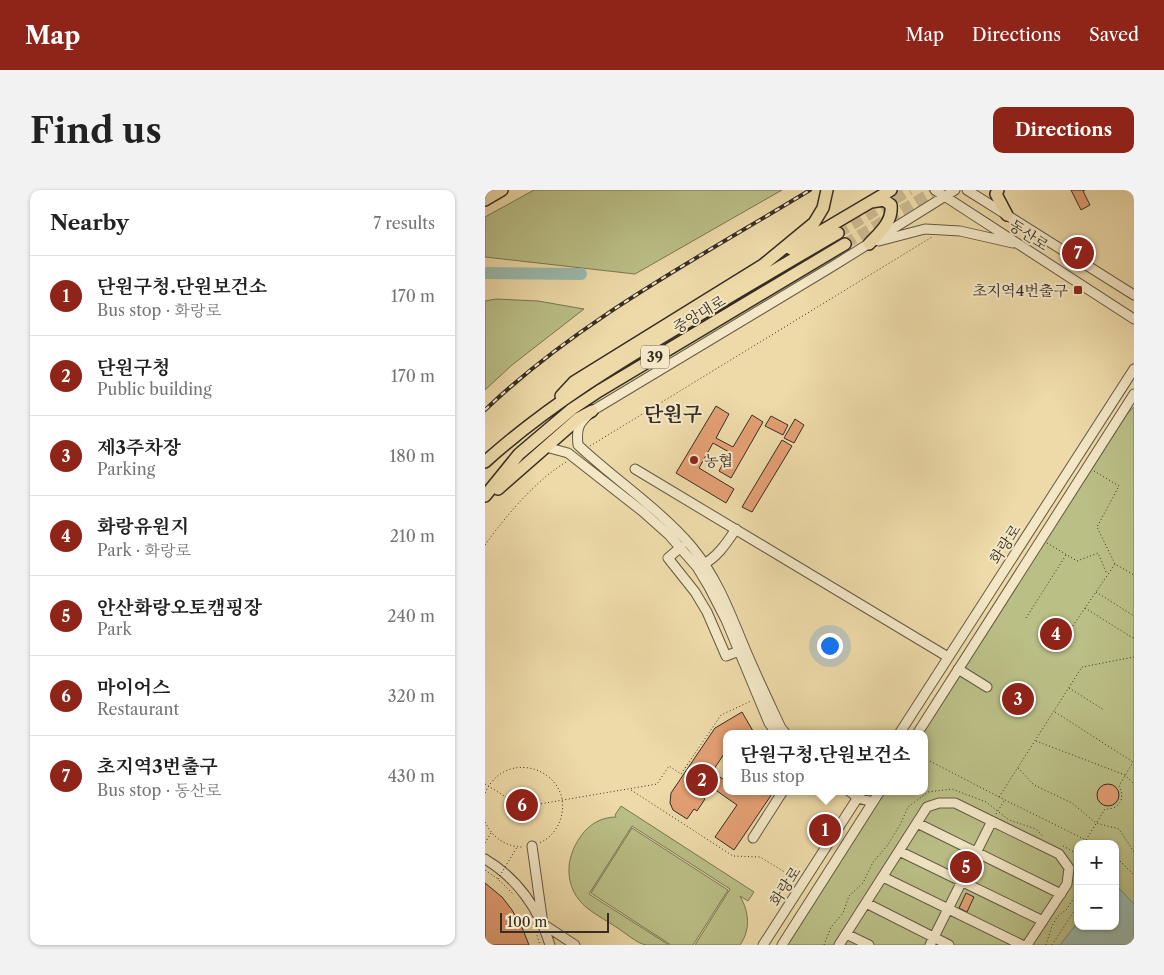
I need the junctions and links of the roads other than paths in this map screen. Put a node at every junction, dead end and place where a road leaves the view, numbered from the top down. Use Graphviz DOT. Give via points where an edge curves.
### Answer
graph roads {
  1 [pos="502,190"];
  2 [pos="827,190"];
  3 [pos="891,190"];
  4 [pos="935,190"];
  5 [pos="955,190"];
  6 [pos="967,190"];
  7 [pos="998,190"];
  8 [pos="945,196"];
  9 [pos="485,200"];
  10 [pos="869,202"];
  11 [pos="1007,215"];
  12 [pos="839,233"];
  13 [pos="845,244"];
  14 [pos="869,244"];
  15 [pos="1018,244"];
  16 [pos="763,265"];
  17 [pos="1134,295"];
  18 [pos="1134,320"];
  19 [pos="1134,369"];
  20 [pos="1134,394"];
  21 [pos="1134,403"];
  22 [pos="547,411"];
  23 [pos="592,411"];
  24 [pos="1113,427"];
  25 [pos="546,447"];
  26 [pos="485,462"];
  27 [pos="635,470"];
  28 [pos="485,496"];
  29 [pos="485,500"];
  30 [pos="736,530"];
  31 [pos="681,548"];
  32 [pos="701,566"];
  33 [pos="739,650"];
  34 [pos="949,657"];
  35 [pos="958,669"];
  36 [pos="987,686"];
  37 [pos="774,730"];
  38 [pos="783,730"];
  39 [pos="902,730"];
  40 [pos="920,730"];
  41 [pos="780,795"];
  42 [pos="860,795"];
  43 [pos="864,795"];
  44 [pos="877,795"];
  45 [pos="873,802"];
  46 [pos="992,821"];
  47 [pos="917,823"];
  48 [pos="753,838"];
  49 [pos="532,846"];
  50 [pos="899,851"];
  51 [pos="976,852"];
  52 [pos="485,859"];
  53 [pos="883,877"];
  54 [pos="962,881"];
  55 [pos="1061,894"];
  56 [pos="866,903"];
  57 [pos="948,909"];
  58 [pos="1043,921"];
  59 [pos="543,924"];
  60 [pos="847,934"];
  61 [pos="932,941"];
  62 [pos="550,945"];
  63 [pos="575,945"];
  64 [pos="763,945"];
  65 [pos="781,945"];
  66 [pos="839,945"];
  67 [pos="869,945"];
  68 [pos="949,945"];
  69 [pos="1021,945"];
  70 [pos="1027,945"];
  1 -- 9 [label="main road"];
  2 -- 16 [label="main road" via="823,208 814,223"];
  3 -- 10 [label="main road"];
  4 -- 8 [label="street, 동산로"];
  5 -- 8 [label="street"];
  6 -- 11 [label="street, 동산로"];
  7 -- 11 [label="main road" via="996,194"];
  8 -- 14 [label="street"];
  8 -- 15 [label="street, 동산로"];
  10 -- 14 [label="main road" via="884,200 892,212 888,224"];
  10 -- 16 [label="main road"];
  11 -- 17 [label="street, 동산로"];
  12 -- 22 [label="main road, 중앙대로 / 39" via="624,359"];
  13 -- 28 [label="main road, 중앙대로 / 39" via="572,409 519,454"];
  14 -- 15 [label="street" via="925,229 959,231"];
  14 -- 23 [label="street"];
  15 -- 18 [label="street, 동산로"];
  16 -- 22 [label="main road" via="574,382"];
  19 -- 34 [label="street, 화랑로"];
  20 -- 24 [label="street, 화랑로"];
  21 -- 24 [label="street"];
  22 -- 26 [label="main road, 중앙대로 / 39"];
  23 -- 25 [label="main road"];
  23 -- 32 [label="street" via="581,421 577,432 578,445 662,517 691,546"];
  24 -- 35 [label="street, 화랑로"];
  25 -- 29 [label="main road"];
  25 -- 31 [label="street" via="568,453 642,511"];
  27 -- 30 [label="street"];
  30 -- 32 [label="street" via="726,545"];
  30 -- 34 [label="street"];
  31 -- 32 [label="street"];
  31 -- 33 [label="street" via="668,558 695,592 727,656"];
  32 -- 33 [label="street"];
  32 -- 38 [label="street" via="722,594"];
  33 -- 37 [label="street"];
  34 -- 39 [label="street, 화랑로"];
  35 -- 36 [label="street"];
  35 -- 40 [label="street, 화랑로"];
  41 -- 48 [label="street"];
  42 -- 64 [label="street, 화랑로"];
  43 -- 45 [label="street"];
  44 -- 45 [label="street, 화랑로"];
  45 -- 65 [label="street, 화랑로"];
  46 -- 47 [label="street" via="955,803 939,803 927,807"];
  46 -- 51 [label="street"];
  46 -- 55 [label="street" via="1059,854 1069,868 1067,884"];
  47 -- 50 [label="street"];
  47 -- 51 [label="street"];
  49 -- 59 [label="street"];
  50 -- 53 [label="street"];
  50 -- 54 [label="street"];
  51 -- 54 [label="street"];
  51 -- 55 [label="street"];
  52 -- 59 [label="street" via="517,885"];
  53 -- 56 [label="street"];
  53 -- 57 [label="street"];
  54 -- 57 [label="street"];
  54 -- 58 [label="street"];
  55 -- 58 [label="street"];
  56 -- 60 [label="street"];
  56 -- 61 [label="street"];
  57 -- 61 [label="street"];
  57 -- 69 [label="street"];
  58 -- 70 [label="street"];
  59 -- 62 [label="street"];
  59 -- 63 [label="street"];
  60 -- 66 [label="street"];
  60 -- 67 [label="street"];
  61 -- 68 [label="street"];
}
